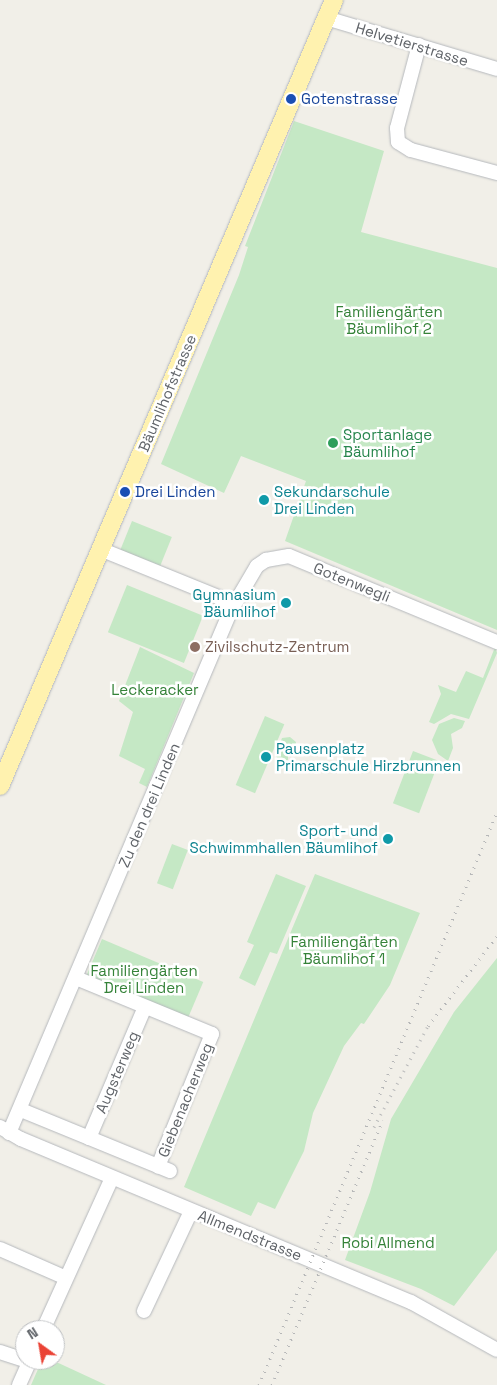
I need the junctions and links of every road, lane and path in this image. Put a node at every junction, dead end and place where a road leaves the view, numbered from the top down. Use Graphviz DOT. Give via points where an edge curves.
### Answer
graph roads {
  1 [pos="334,0"];
  2 [pos="326,18"];
  3 [pos="419,45"];
  4 [pos="497,70"];
  5 [pos="497,173"];
  6 [pos="100,548"];
  7 [pos="230,612"];
  8 [pos="497,642"];
  9 [pos="0,786"];
  10 [pos="76,978"];
  11 [pos="145,1007"];
  12 [pos="21,1110"];
  13 [pos="5,1130"];
  14 [pos="90,1138"];
  15 [pos="112,1178"];
  16 [pos="191,1211"];
  17 [pos="0,1249"];
  18 [pos="66,1278"];
  19 [pos="144,1311"];
  20 [pos="47,1320"];
  21 [pos="497,1350"];
  22 [pos="0,1352"];
  23 [pos="15,1356"];
  24 [pos="24,1370"];
  25 [pos="19,1385"];
  1 -- 2 [label="main road, Bäumlihofstrasse"];
  2 -- 3 [label="street, Helvetierstrasse"];
  2 -- 6 [label="main road, Bäumlihofstrasse"];
  3 -- 4 [label="street, Helvetierstrasse"];
  3 -- 5 [label="street" via="397,128 398,142 411,150"];
  6 -- 7 [label="street" via="218,597 227,603"];
  6 -- 9 [label="main road, Bäumlihofstrasse"];
  7 -- 8 [label="street, Gotenwegli" via="257,566 266,560 289,556"];
  7 -- 10 [label="street, Zu den drei Linden"];
  10 -- 11 [label="street"];
  10 -- 12 [label="street, Zu den drei Linden"];
  11 -- 14 [label="street, Augsterweg"];
  11 -- 14 [label="street, Giebenacherweg" via="212,1034 164,1168"];
  12 -- 13 [label="street, Zu den drei Linden"];
  12 -- 14 [label="street"];
  13 -- 15 [label="street, Allmendstrasse"];
  15 -- 16 [label="street, Allmendstrasse"];
  15 -- 18 [label="street"];
  16 -- 19 [label="street"];
  16 -- 21 [label="street, Allmendstrasse" via="411,1302"];
  17 -- 18 [label="street"];
  18 -- 20 [label="street"];
  22 -- 23 [label="street"];
  24 -- 25 [label="street"];
}
